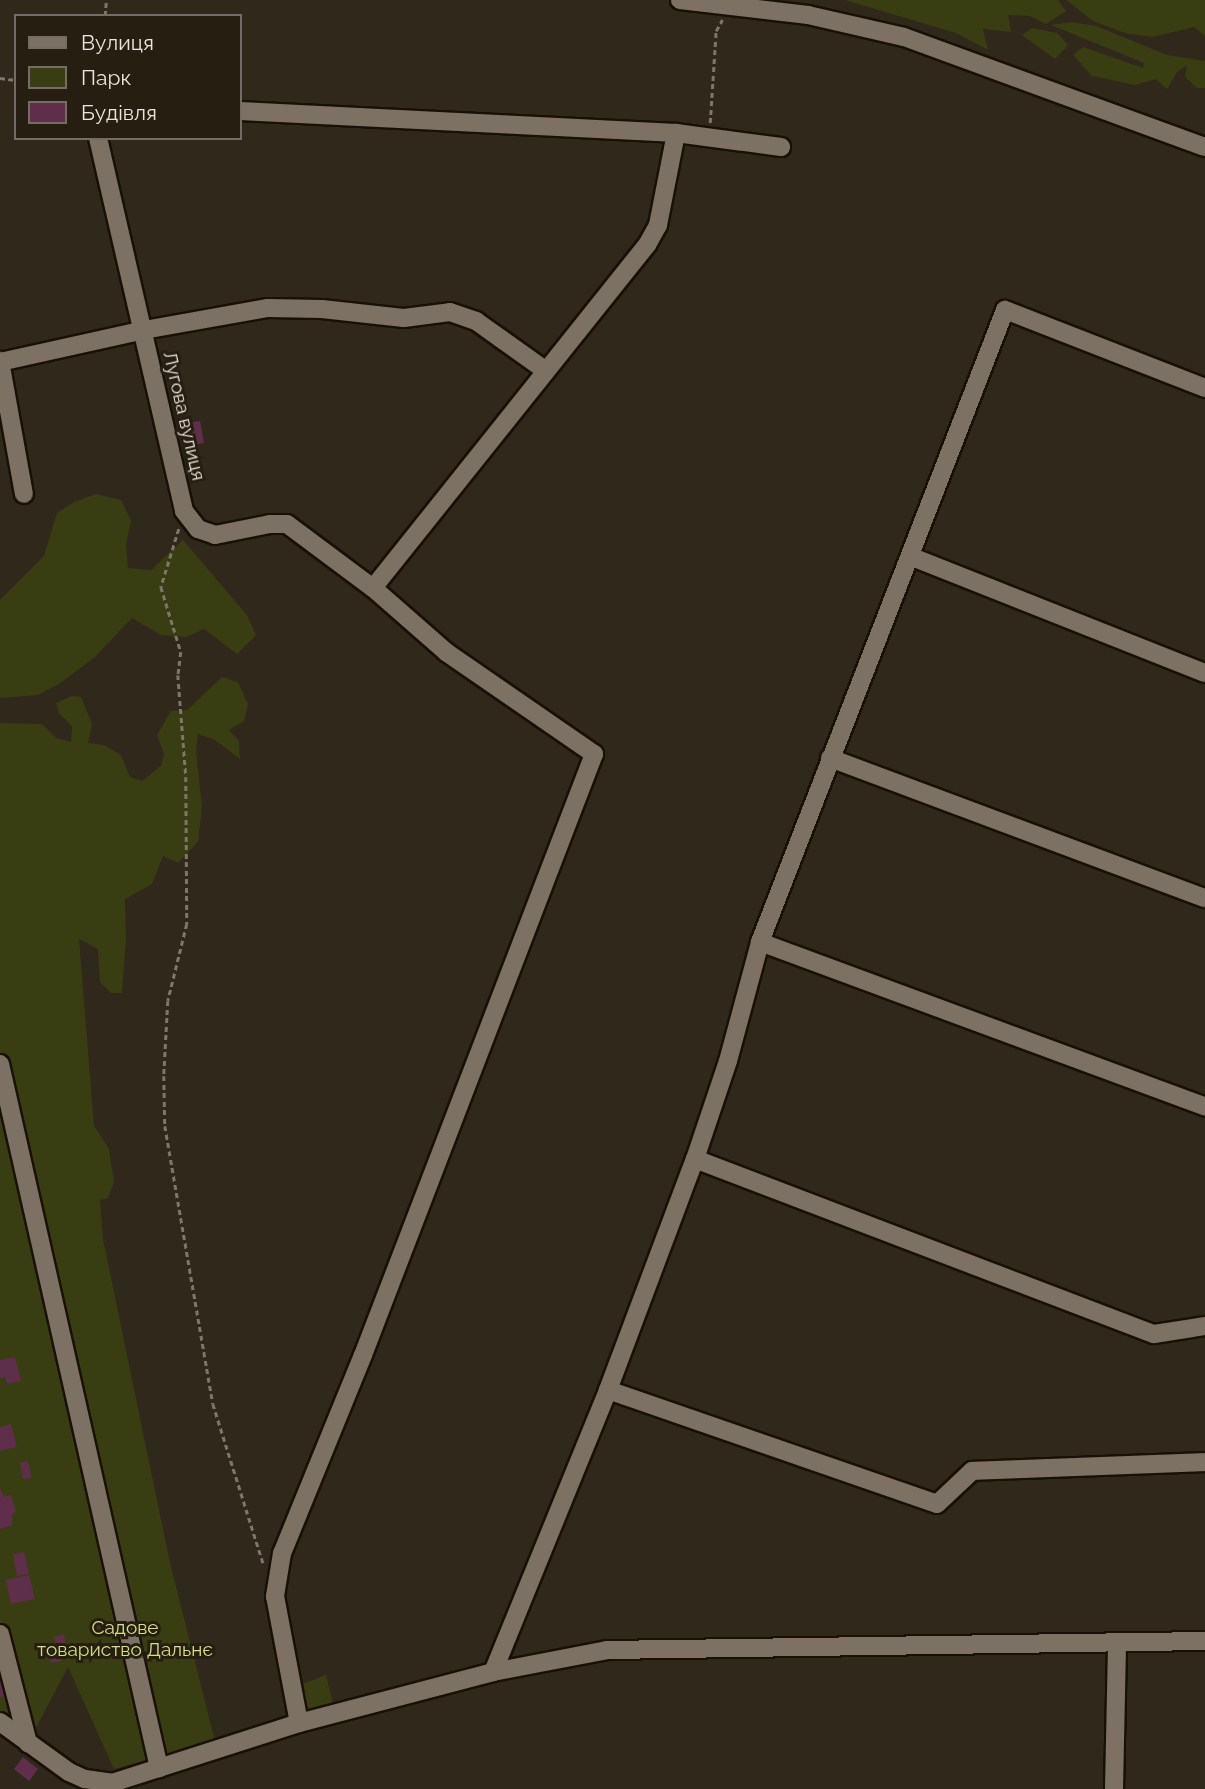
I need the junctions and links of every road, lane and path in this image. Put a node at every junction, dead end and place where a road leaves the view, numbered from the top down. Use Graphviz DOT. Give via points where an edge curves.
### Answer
graph roads {
  1 [pos="680,0"];
  2 [pos="729,6"];
  3 [pos="242,111"];
  4 [pos="676,133"];
  5 [pos="706,137"];
  6 [pos="98,140"];
  7 [pos="781,146"];
  8 [pos="1205,148"];
  9 [pos="144,330"];
  10 [pos="0,362"];
  11 [pos="546,371"];
  12 [pos="1205,388"];
  13 [pos="24,494"];
  14 [pos="184,511"];
  15 [pos="912,557"];
  16 [pos="373,588"];
  17 [pos="1205,673"];
  18 [pos="830,758"];
  19 [pos="1205,898"];
  20 [pos="760,942"];
  21 [pos="0,1064"];
  22 [pos="1205,1107"];
  23 [pos="695,1159"];
  24 [pos="1205,1326"];
  25 [pos="608,1390"];
  26 [pos="1205,1462"];
  27 [pos="275,1595"];
  28 [pos="0,1634"];
  29 [pos="1205,1641"];
  30 [pos="1117,1643"];
  31 [pos="493,1672"];
  32 [pos="0,1722"];
  33 [pos="299,1723"];
  34 [pos="28,1743"];
  35 [pos="159,1768"];
  36 [pos="1114,1789"];
  1 -- 2 [label="street"];
  2 -- 5 [label="path" via="716,31 713,115"];
  2 -- 8 [label="street" via="808,15 904,37"];
  3 -- 4 [label="street"];
  4 -- 5 [label="street"];
  4 -- 11 [label="street" via="658,225"];
  5 -- 7 [label="street"];
  6 -- 9 [label="street, Лугова вулиця"];
  9 -- 10 [label="street"];
  9 -- 11 [label="street" via="268,308 404,318 450,313 476,321"];
  9 -- 14 [label="street, Лугова вулиця"];
  10 -- 13 [label="street"];
  11 -- 16 [label="street"];
  12 -- 15 [label="street" via="1005,310"];
  14 -- 16 [label="street" via="198,529 215,535 287,524"];
  14 -- 27 [label="path" via="161,587 181,652 178,676 187,869 187,924 168,1001 165,1126 213,1404"];
  15 -- 17 [label="street"];
  15 -- 18 [label="street"];
  16 -- 27 [label="street" via="446,652 594,754 282,1553"];
  18 -- 19 [label="street"];
  18 -- 20 [label="street"];
  20 -- 22 [label="street"];
  20 -- 23 [label="street"];
  21 -- 35 [label="street"];
  23 -- 24 [label="street" via="1154,1334"];
  23 -- 25 [label="street"];
  25 -- 26 [label="street" via="937,1504 972,1471"];
  25 -- 31 [label="street"];
  27 -- 33 [label="street"];
  28 -- 34 [label="street"];
  29 -- 30 [label="street"];
  30 -- 31 [label="street" via="607,1650"];
  30 -- 36 [label="street"];
  31 -- 33 [label="street"];
  32 -- 34 [label="street"];
  33 -- 35 [label="street"];
  34 -- 35 [label="street" via="69,1772 101,1783"];
}
